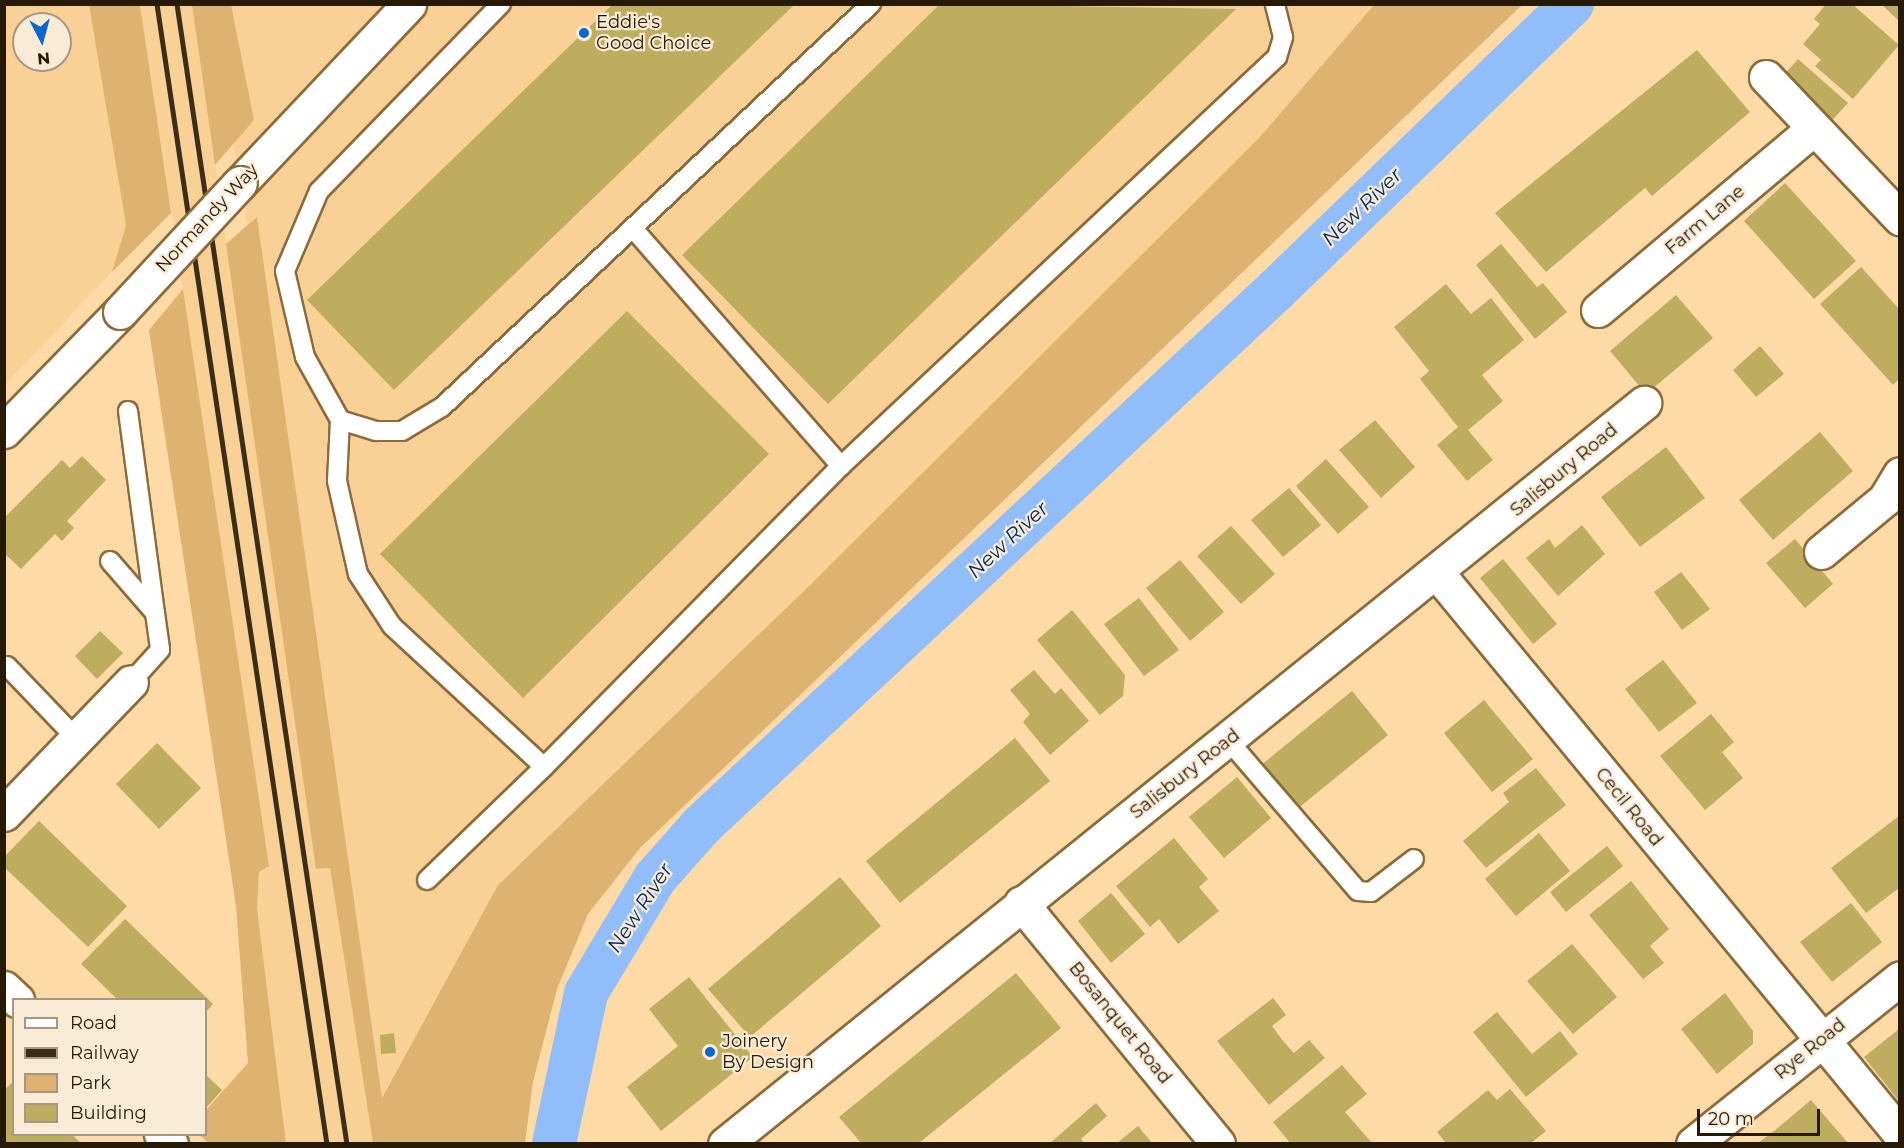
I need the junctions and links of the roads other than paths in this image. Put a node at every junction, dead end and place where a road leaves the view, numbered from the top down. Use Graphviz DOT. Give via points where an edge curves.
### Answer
graph roads {
  1 [pos="409,4"];
  2 [pos="501,4"];
  3 [pos="871,4"];
  4 [pos="1275,4"];
  5 [pos="1766,77"];
  6 [pos="1812,130"];
  7 [pos="1899,218"];
  8 [pos="633,228"];
  9 [pos="1599,310"];
  10 [pos="1644,403"];
  11 [pos="128,411"];
  12 [pos="340,420"];
  13 [pos="4,431"];
  14 [pos="842,466"];
  15 [pos="1899,474"];
  16 [pos="1821,552"];
  17 [pos="110,561"];
  18 [pos="1438,574"];
  19 [pos="154,613"];
  20 [pos="7,666"];
  21 [pos="131,682"];
  22 [pos="77,739"];
  23 [pos="1228,740"];
  24 [pos="544,767"];
  25 [pos="4,814"];
  26 [pos="1414,859"];
  27 [pos="427,880"];
  28 [pos="1021,903"];
  29 [pos="1899,978"];
  30 [pos="4,988"];
  31 [pos="16,998"];
  32 [pos="1821,1040"];
  33 [pos="1899,1134"];
  34 [pos="725,1143"];
  35 [pos="1218,1143"];
  36 [pos="1693,1143"];
  1 -- 13 [label="street, Normandy Way, bridge"];
  2 -- 12 [label="lane" via="319,191 285,271 304,357"];
  3 -- 8 [label="lane"];
  4 -- 14 [label="lane" via="1283,37 1277,57"];
  5 -- 6 [label="street"];
  6 -- 7 [label="street"];
  6 -- 9 [label="street, Farm Lane"];
  8 -- 12 [label="lane" via="442,407 402,431 376,431"];
  8 -- 14 [label="lane"];
  10 -- 18 [label="street, Salisbury Road"];
  11 -- 19 [label="lane"];
  12 -- 24 [label="lane" via="337,481 358,574 392,626"];
  14 -- 24 [label="lane"];
  15 -- 16 [label="street" via="1885,499"];
  17 -- 19 [label="lane"];
  18 -- 23 [label="street, Salisbury Road"];
  18 -- 32 [label="street, Cecil Road"];
  19 -- 21 [label="lane" via="160,650"];
  20 -- 22 [label="lane"];
  21 -- 22 [label="street"];
  22 -- 25 [label="street"];
  23 -- 26 [label="lane" via="1358,891 1371,891"];
  23 -- 28 [label="street, Salisbury Road"];
  24 -- 27 [label="lane"];
  28 -- 34 [label="street, Salisbury Road"];
  28 -- 35 [label="street, Bosanquet Road"];
  29 -- 32 [label="street, Rye Road"];
  30 -- 31 [label="street"];
  32 -- 33 [label="street, Cecil Road"];
  32 -- 36 [label="street, Rye Road"];
}
